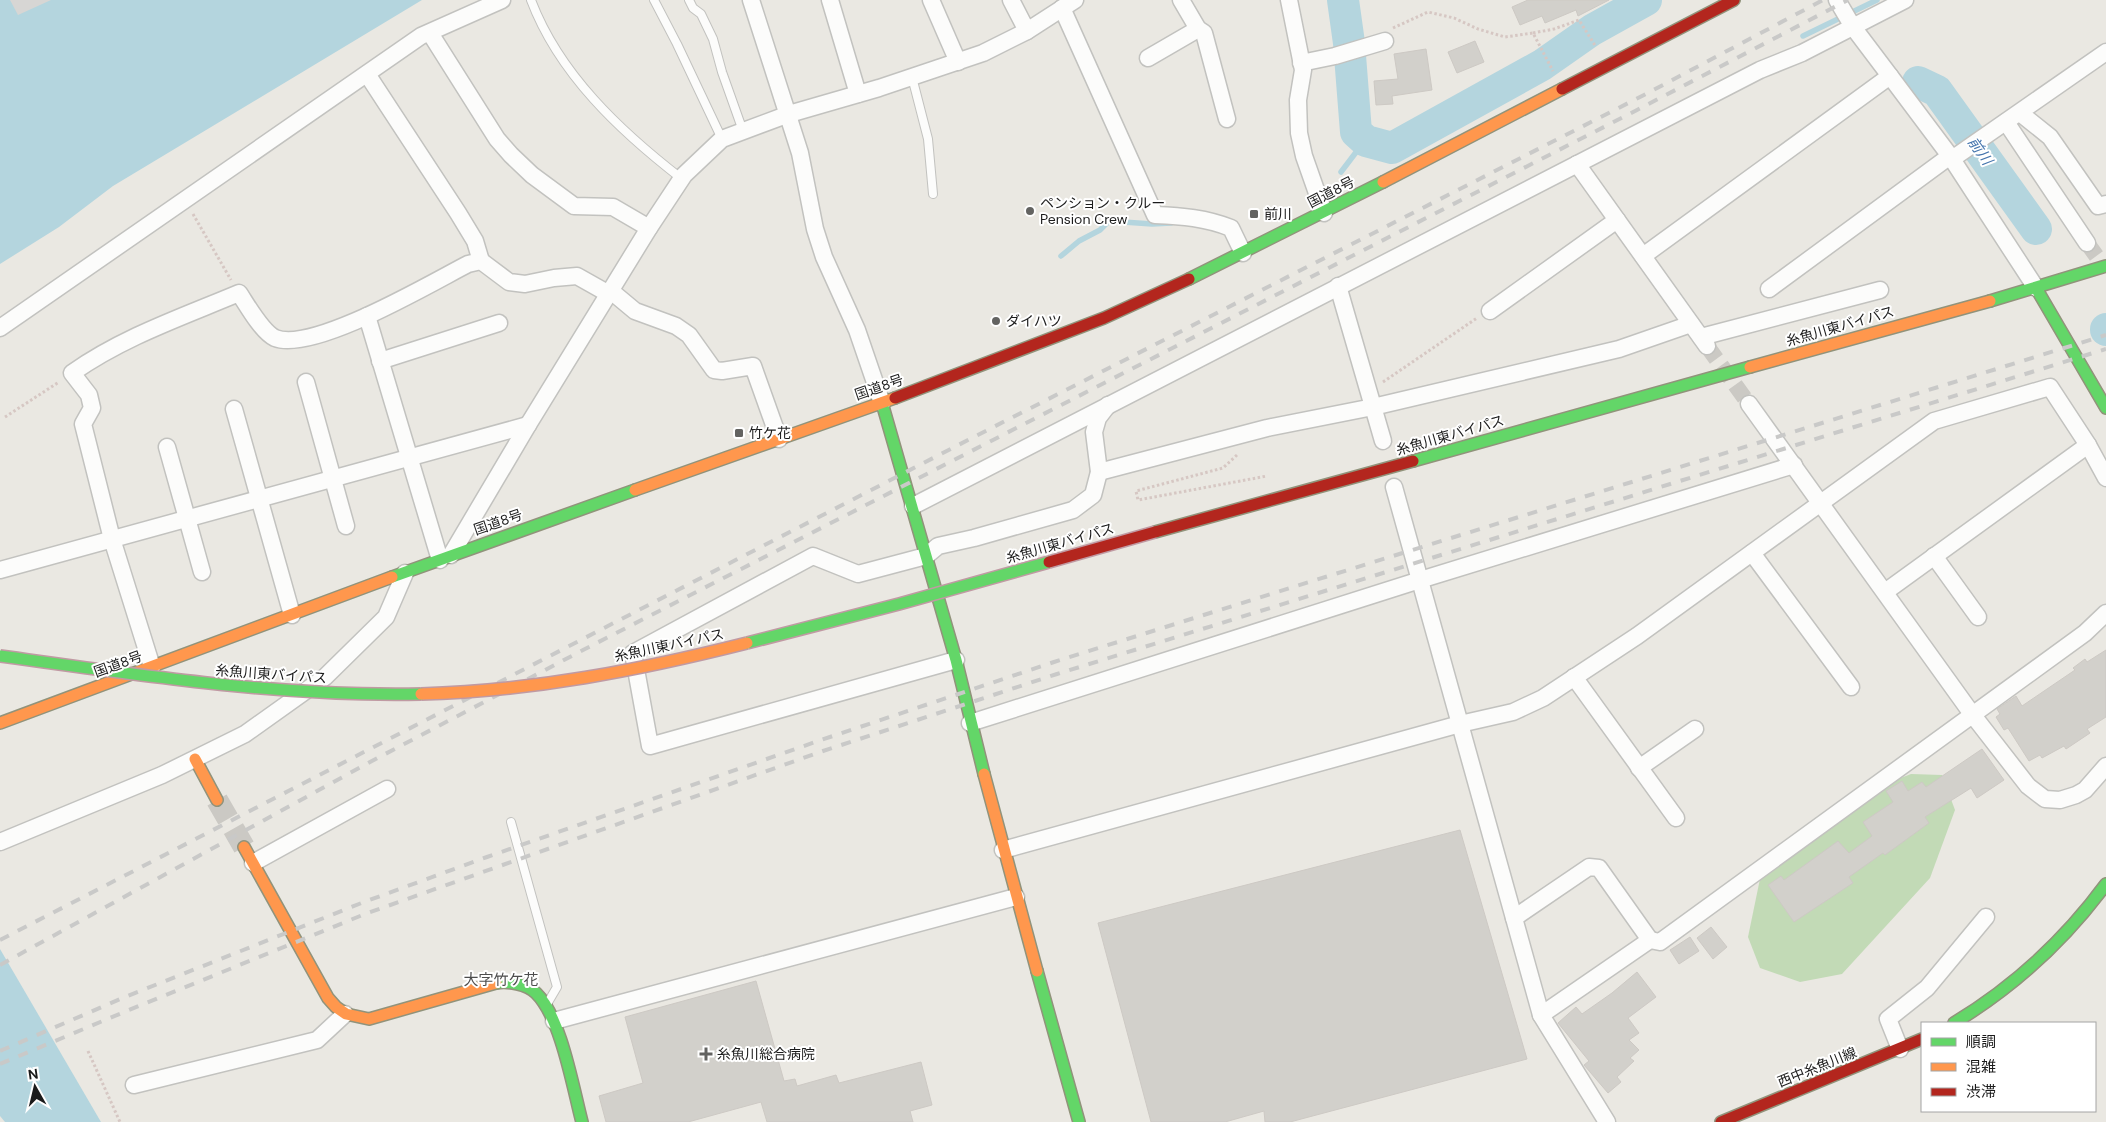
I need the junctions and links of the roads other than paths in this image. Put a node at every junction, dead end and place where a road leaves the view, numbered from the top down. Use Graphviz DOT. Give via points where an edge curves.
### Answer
graph roads {
  1 [pos="502,0"];
  2 [pos="531,0"];
  3 [pos="654,0"];
  4 [pos="689,0"];
  5 [pos="751,0"];
  6 [pos="830,0"];
  7 [pos="931,0"];
  8 [pos="1011,0"];
  9 [pos="1181,0"];
  10 [pos="1289,0"];
  11 [pos="1734,0"];
  12 [pos="1837,0"];
  13 [pos="1905,0"];
  14 [pos="1067,4"];
  15 [pos="1853,27"];
  16 [pos="1198,29"];
  17 [pos="1027,31"];
  18 [pos="430,32"];
  19 [pos="1385,42"];
  20 [pos="2106,52"];
  21 [pos="1148,58"];
  22 [pos="958,62"];
  23 [pos="1301,63"];
  24 [pos="366,74"];
  25 [pos="1890,76"];
  26 [pos="912,77"];
  27 [pos="858,94"];
  28 [pos="2020,113"];
  29 [pos="789,114"];
  30 [pos="1227,119"];
  31 [pos="2006,122"];
  32 [pos="743,131"];
  33 [pos="722,139"];
  34 [pos="1951,158"];
  35 [pos="1577,164"];
  36 [pos="682,180"];
  37 [pos="933,194"];
  38 [pos="2106,204"];
  39 [pos="1324,213"];
  40 [pos="1617,220"];
  41 [pos="650,228"];
  42 [pos="2087,243"];
  43 [pos="1243,253"];
  44 [pos="1643,256"];
  45 [pos="481,261"];
  46 [pos="2106,266"];
  47 [pos="1338,286"];
  48 [pos="2036,288"];
  49 [pos="1769,289"];
  50 [pos="1880,290"];
  51 [pos="610,293"];
  52 [pos="1490,310"];
  53 [pos="367,316"];
  54 [pos="499,323"];
  55 [pos="0,328"];
  56 [pos="1700,336"];
  57 [pos="380,361"];
  58 [pos="306,382"];
  59 [pos="1371,400"];
  60 [pos="882,403"];
  61 [pos="1749,404"];
  62 [pos="1108,405"];
  63 [pos="2106,408"];
  64 [pos="234,409"];
  65 [pos="528,425"];
  66 [pos="779,439"];
  67 [pos="1383,441"];
  68 [pos="2088,445"];
  69 [pos="167,447"];
  70 [pos="408,457"];
  71 [pos="1794,466"];
  72 [pos="1099,472"];
  73 [pos="333,477"];
  74 [pos="2106,478"];
  75 [pos="1394,487"];
  76 [pos="258,498"];
  77 [pos="1822,503"];
  78 [pos="913,506"];
  79 [pos="186,518"];
  80 [pos="346,526"];
  81 [pos="112,539"];
  82 [pos="1752,553"];
  83 [pos="926,556"];
  84 [pos="1934,556"];
  85 [pos="445,557"];
  86 [pos="0,570"];
  87 [pos="202,572"];
  88 [pos="405,573"];
  89 [pos="1420,580"];
  90 [pos="1885,592"];
  91 [pos="2106,613"];
  92 [pos="292,615"];
  93 [pos="1978,617"];
  94 [pos="0,656"];
  95 [pos="956,660"];
  96 [pos="152,667"];
  97 [pos="1574,677"];
  98 [pos="1851,688"];
  99 [pos="1972,714"];
  100 [pos="0,723"];
  101 [pos="970,723"];
  102 [pos="1460,724"];
  103 [pos="1695,729"];
  104 [pos="195,759"];
  105 [pos="2106,766"];
  106 [pos="1639,768"];
  107 [pos="387,789"];
  108 [pos="217,800"];
  109 [pos="1676,818"];
  110 [pos="511,822"];
  111 [pos="0,842"];
  112 [pos="244,847"];
  113 [pos="1003,850"];
  114 [pos="254,863"];
  115 [pos="2106,884"];
  116 [pos="1016,897"];
  117 [pos="1986,917"];
  118 [pos="1514,918"];
  119 [pos="1650,940"];
  120 [pos="546,1005"];
  121 [pos="345,1014"];
  122 [pos="1542,1015"];
  123 [pos="554,1021"];
  124 [pos="1956,1022"];
  125 [pos="1921,1039"];
  126 [pos="1900,1049"];
  127 [pos="134,1086"];
  128 [pos="582,1122"];
  129 [pos="1079,1122"];
  130 [pos="1607,1122"];
  131 [pos="1721,1122"];
  1 -- 18 [label="street"];
  2 -- 36 [label="lane" via="541,27 588,93 616,124"];
  3 -- 33 [label="lane"];
  4 -- 32 [label="lane" via="701,14 713,38"];
  5 -- 29 [label="street"];
  6 -- 27 [label="street"];
  7 -- 22 [label="street"];
  8 -- 17 [label="street"];
  9 -- 16 [label="street"];
  10 -- 23 [label="street"];
  11 -- 39 [label="main road, 国道8号"];
  12 -- 15 [label="street"];
  13 -- 15 [label="street"];
  14 -- 17 [label="street"];
  14 -- 43 [label="street" via="1155,215 1189,217 1231,228"];
  15 -- 25 [label="street"];
  15 -- 35 [label="street" via="1760,70"];
  16 -- 21 [label="street"];
  16 -- 30 [label="street" via="1204,33"];
  17 -- 22 [label="street"];
  18 -- 24 [label="street"];
  18 -- 41 [label="street" via="497,138 532,175 574,206 613,207"];
  19 -- 23 [label="street"];
  20 -- 28 [label="street"];
  22 -- 26 [label="street"];
  23 -- 39 [label="street" via="1299,133"];
  24 -- 45 [label="street" via="458,213"];
  24 -- 55 [label="street"];
  25 -- 34 [label="street"];
  25 -- 44 [label="street"];
  26 -- 27 [label="street"];
  26 -- 37 [label="lane" via="928,138"];
  27 -- 29 [label="street"];
  28 -- 31 [label="street"];
  28 -- 38 [label="street" via="2050,137 2098,206"];
  29 -- 32 [label="street"];
  29 -- 60 [label="street" via="824,257 857,330"];
  31 -- 34 [label="street"];
  31 -- 42 [label="street"];
  32 -- 33 [label="street"];
  33 -- 36 [label="street"];
  34 -- 48 [label="street"];
  34 -- 49 [label="street"];
  35 -- 40 [label="street"];
  35 -- 47 [label="street"];
  36 -- 41 [label="street"];
  39 -- 43 [label="main road, 国道8号"];
  40 -- 44 [label="street"];
  40 -- 52 [label="street"];
  41 -- 51 [label="street"];
  43 -- 60 [label="main road, 国道8号" via="1104,318"];
  44 -- 56 [label="street"];
  45 -- 51 [label="street" via="509,282 525,284 577,276"];
  45 -- 53 [label="street" via="468,264"];
  46 -- 48 [label="main road, 糸魚川東バイパス"];
  47 -- 59 [label="street"];
  47 -- 62 [label="street"];
  48 -- 63 [label="main road"];
  48 -- 94 [label="main road, 糸魚川東バイパス, bridge" via="820,626 617,672 517,688 454,693 277,691"];
  50 -- 56 [label="street"];
  51 -- 65 [label="street"];
  51 -- 66 [label="street" via="635,310 690,335 714,370 753,366"];
  53 -- 57 [label="street"];
  53 -- 81 [label="street" via="312,336 291,340 274,337 261,326 239,293 136,336 72,373 89,395 92,408 83,424"];
  54 -- 57 [label="street"];
  56 -- 59 [label="street" via="1619,349"];
  57 -- 70 [label="street"];
  58 -- 73 [label="street"];
  59 -- 67 [label="street"];
  59 -- 72 [label="street"];
  60 -- 66 [label="main road, 国道8号"];
  60 -- 78 [label="main road"];
  61 -- 71 [label="street"];
  62 -- 72 [label="street" via="1098,418 1094,432"];
  62 -- 78 [label="street"];
  64 -- 76 [label="street"];
  65 -- 70 [label="street"];
  65 -- 85 [label="street"];
  66 -- 85 [label="main road, 国道8号"];
  68 -- 74 [label="street"];
  68 -- 77 [label="street" via="2050,387 1934,421"];
  68 -- 84 [label="street"];
  69 -- 79 [label="street"];
  70 -- 73 [label="street"];
  70 -- 85 [label="street"];
  71 -- 77 [label="street"];
  71 -- 89 [label="street"];
  72 -- 83 [label="street" via="1093,495 1073,510 938,546"];
  73 -- 76 [label="street"];
  73 -- 80 [label="street"];
  75 -- 89 [label="street"];
  76 -- 79 [label="street"];
  76 -- 92 [label="street"];
  77 -- 82 [label="street"];
  77 -- 90 [label="street"];
  78 -- 83 [label="main road"];
  79 -- 81 [label="street"];
  79 -- 87 [label="street"];
  81 -- 86 [label="street"];
  81 -- 96 [label="street"];
  82 -- 97 [label="street"];
  82 -- 98 [label="street"];
  83 -- 95 [label="main road"];
  83 -- 95 [label="street" via="858,574 813,556 633,653 650,746"];
  84 -- 90 [label="street"];
  84 -- 93 [label="street"];
  85 -- 88 [label="main road, 国道8号"];
  88 -- 92 [label="main road, 国道8号"];
  88 -- 104 [label="street" via="386,617 325,677 245,734"];
  89 -- 101 [label="street"];
  89 -- 102 [label="street"];
  90 -- 99 [label="street"];
  91 -- 99 [label="street" via="2085,633"];
  92 -- 96 [label="main road, 国道8号"];
  95 -- 101 [label="main road"];
  96 -- 100 [label="main road, 国道8号"];
  97 -- 102 [label="street" via="1543,698 1513,712"];
  97 -- 106 [label="street"];
  99 -- 105 [label="street" via="2028,786 2045,798 2060,800 2076,795"];
  99 -- 119 [label="street" via="1660,942"];
  101 -- 113 [label="main road"];
  102 -- 113 [label="street"];
  102 -- 118 [label="street"];
  103 -- 106 [label="street"];
  104 -- 108 [label="main road"];
  104 -- 111 [label="street"];
  106 -- 109 [label="street"];
  107 -- 114 [label="street"];
  110 -- 120 [label="lane" via="557,987"];
  112 -- 114 [label="main road"];
  113 -- 116 [label="main road"];
  114 -- 121 [label="main road" via="328,998"];
  115 -- 124 [label="main road" via="2060,940 2031,969"];
  116 -- 123 [label="street"];
  116 -- 129 [label="main road"];
  117 -- 126 [label="street" via="1927,988 1888,1019"];
  118 -- 119 [label="street" via="1589,867 1599,868"];
  118 -- 122 [label="street"];
  119 -- 122 [label="street"];
  120 -- 121 [label="main road" via="535,992 520,984 499,982 369,1019"];
  120 -- 123 [label="main road"];
  121 -- 127 [label="street" via="317,1040"];
  122 -- 130 [label="street"];
  123 -- 128 [label="main road"];
  125 -- 126 [label="main road, 西中糸魚川線"];
  126 -- 131 [label="main road, 西中糸魚川線"];
}
